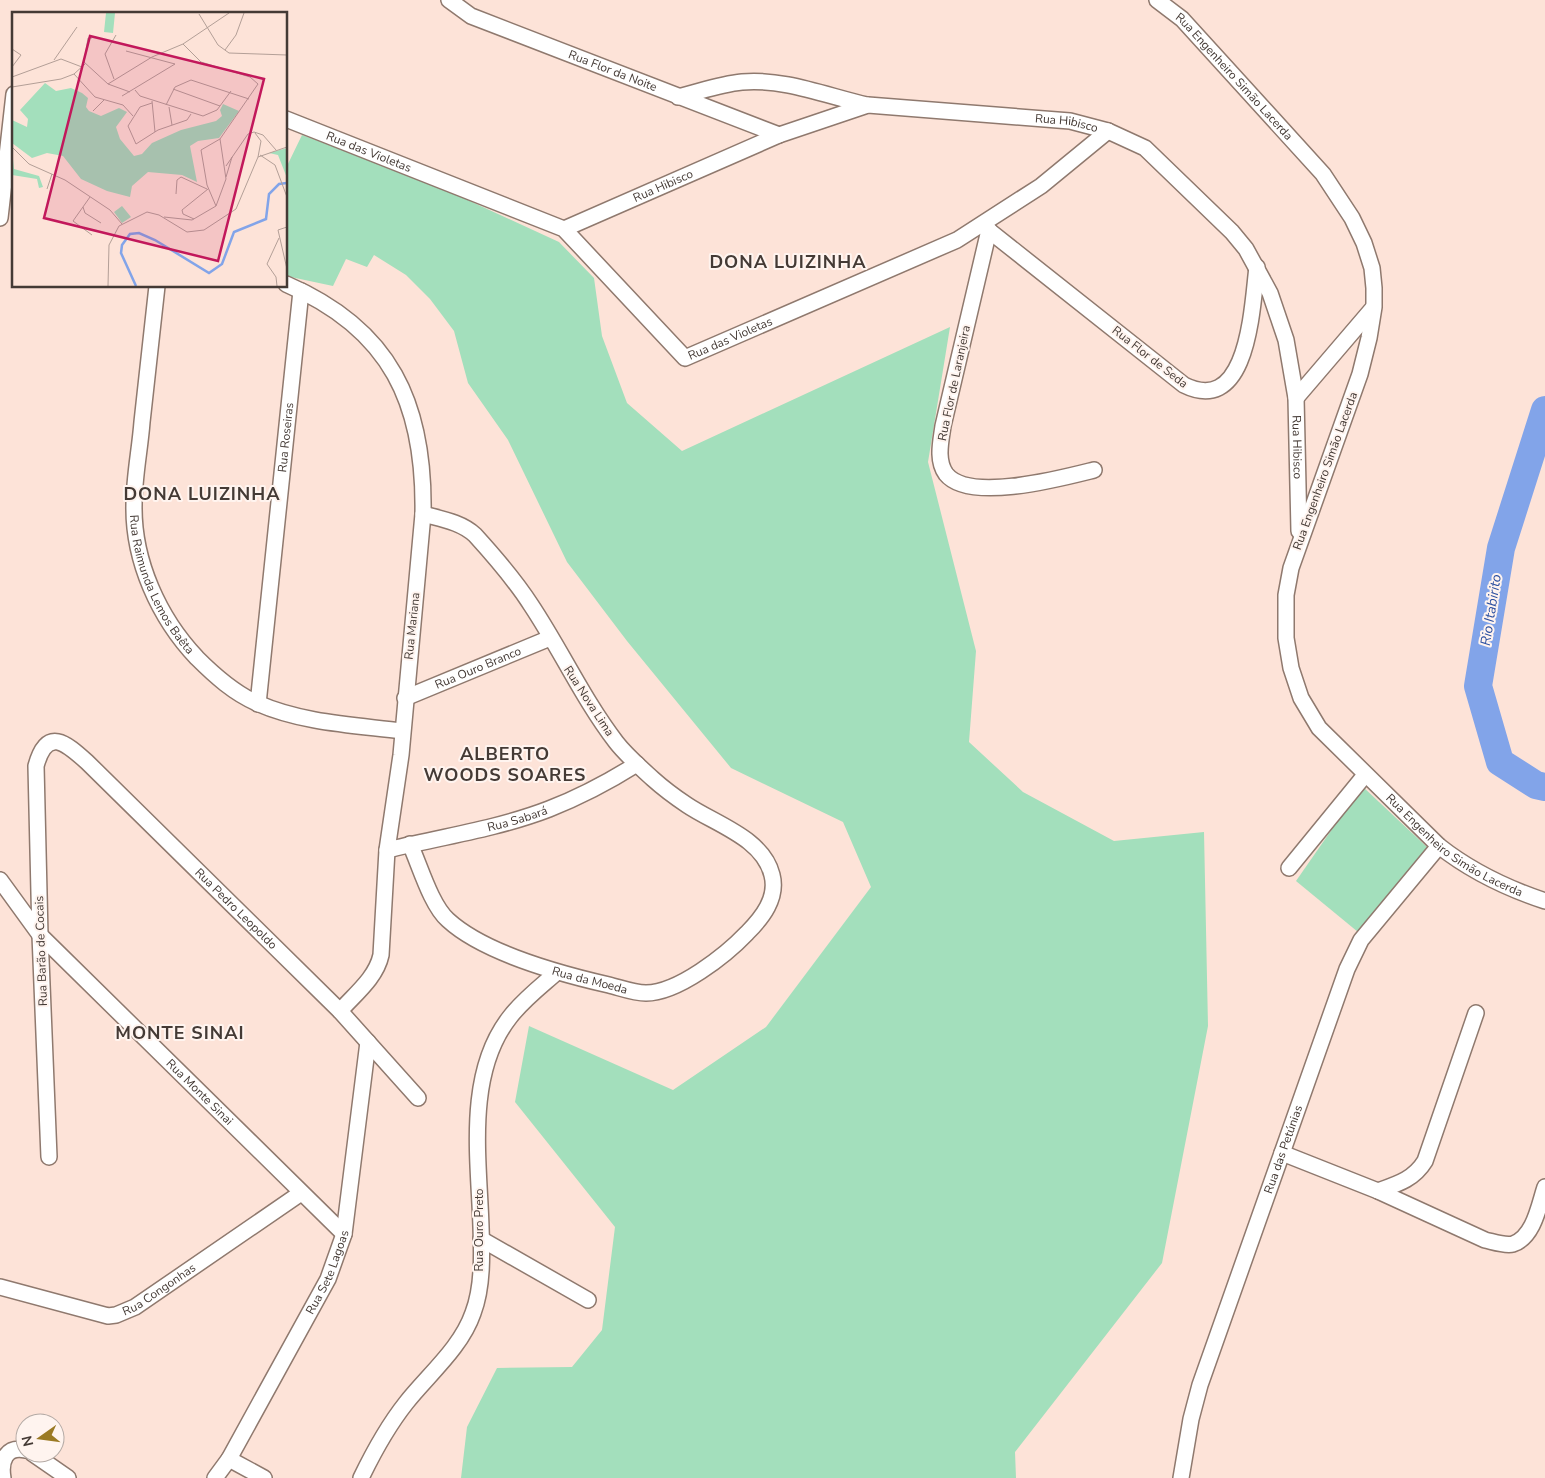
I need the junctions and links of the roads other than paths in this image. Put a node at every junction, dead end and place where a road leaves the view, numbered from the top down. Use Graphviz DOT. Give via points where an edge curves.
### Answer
graph roads {
  1 [pos="449,0"];
  2 [pos="1157,0"];
  3 [pos="678,97"];
  4 [pos="868,106"];
  5 [pos="12,112"];
  6 [pos="288,120"];
  7 [pos="1108,131"];
  8 [pos="778,135"];
  9 [pos="0,218"];
  10 [pos="985,228"];
  11 [pos="564,229"];
  12 [pos="1257,267"];
  13 [pos="288,285"];
  14 [pos="157,288"];
  15 [pos="302,291"];
  16 [pos="1374,307"];
  17 [pos="1296,398"];
  18 [pos="1094,470"];
  19 [pos="423,514"];
  20 [pos="1300,541"];
  21 [pos="550,638"];
  22 [pos="405,698"];
  23 [pos="258,704"];
  24 [pos="402,731"];
  25 [pos="45,746"];
  26 [pos="637,764"];
  27 [pos="1365,775"];
  28 [pos="410,844"];
  29 [pos="1439,846"];
  30 [pos="387,850"];
  31 [pos="1289,868"];
  32 [pos="773,878"];
  33 [pos="0,880"];
  34 [pos="1545,901"];
  35 [pos="40,935"];
  36 [pos="556,973"];
  37 [pos="340,1011"];
  38 [pos="1476,1014"];
  39 [pos="368,1042"];
  40 [pos="418,1098"];
  41 [pos="1282,1153"];
  42 [pos="49,1157"];
  43 [pos="1545,1187"];
  44 [pos="1378,1192"];
  45 [pos="300,1194"];
  46 [pos="344,1234"];
  47 [pos="481,1239"];
  48 [pos="0,1287"];
  49 [pos="588,1300"];
  50 [pos="15,1451"];
  51 [pos="230,1459"];
  52 [pos="46,1463"];
  53 [pos="3,1478"];
  54 [pos="68,1478"];
  55 [pos="215,1478"];
  56 [pos="263,1478"];
  57 [pos="362,1478"];
  58 [pos="1182,1478"];
  1 -- 3 [label="street, Rua Flor da Noite" via="471,16"];
  2 -- 16 [label="street, Rua Engenheiro Simão Lacerda" via="1182,19 1323,174 1364,243 1372,268"];
  3 -- 4 [label="street" via="726,84 758,82"];
  3 -- 8 [label="street, Rua Flor da Noite"];
  4 -- 7 [label="street, Rua Hibisco" via="1070,121"];
  4 -- 8 [label="street, Rua Hibisco"];
  5 -- 9 [label="street"];
  6 -- 11 [label="street, Rua das Violetas"];
  7 -- 10 [label="street, Rua das Violetas"];
  7 -- 12 [label="street, Rua Hibisco" via="1145,148 1232,232"];
  8 -- 11 [label="street, Rua Hibisco"];
  10 -- 11 [label="street, Rua das Violetas" via="685,358"];
  10 -- 12 [label="street, Rua Flor de Seda" via="1184,385 1203,392 1223,387 1236,373 1248,332"];
  10 -- 18 [label="street, Rua Flor de Laranjeira" via="943,426 941,464 953,480 980,488 1028,484"];
  12 -- 17 [label="street, Rua Hibisco" via="1286,340"];
  13 -- 15 [label="street, Rua Mariana"];
  14 -- 23 [label="street, Rua Raimunda Lemos Baêta" via="134,505 139,552 146,577 168,623 185,645 234,690"];
  15 -- 19 [label="street, Rua Mariana" via="334,308 363,332 396,376 413,415 420,446 424,475"];
  15 -- 23 [label="street, Rua Roseiras"];
  16 -- 17 [label="street"];
  16 -- 20 [label="street, Rua Engenheiro Simão Lacerda" via="1360,374"];
  17 -- 20 [label="street, Rua Hibisco"];
  19 -- 21 [label="street, Rua Nova Lima" via="455,522 475,535 532,606"];
  19 -- 22 [label="street, Rua Mariana"];
  20 -- 27 [label="street, Rua Engenheiro Simão Lacerda" via="1286,595 1286,638 1291,668 1300,698 1319,728"];
  21 -- 22 [label="street, Rua Ouro Branco"];
  21 -- 26 [label="street, Rua Nova Lima" via="590,706 617,744"];
  22 -- 24 [label="street, Rua Mariana"];
  23 -- 24 [label="street, Rua Raimunda Lemos Baêta" via="315,720"];
  24 -- 30 [label="street, Rua Mariana"];
  25 -- 35 [label="street, Rua Barão de Cocais" via="36,766"];
  25 -- 37 [label="street, Rua Pedro Leopoldo" via="54,741 63,742 81,757"];
  26 -- 28 [label="street, Rua Sabará" via="549,809 500,824"];
  26 -- 32 [label="street, Rua Nova Lima" via="686,805 761,853"];
  27 -- 29 [label="street, Rua Engenheiro Simão Lacerda"];
  27 -- 31 [label="street"];
  28 -- 30 [label="street, Rua Sabará"];
  28 -- 36 [label="street, Rua da Moeda" via="435,903 447,920 498,950"];
  29 -- 34 [label="street, Rua Engenheiro Simão Lacerda" via="1461,863 1505,888"];
  29 -- 41 [label="street, Rua das Petúnias" via="1362,940 1347,969"];
  30 -- 37 [label="street, Rua Mariana" via="379,966"];
  32 -- 36 [label="street, Rua da Moeda" via="771,899 757,922 712,962 680,982 647,993"];
  33 -- 35 [label="street, Rua Monte Sinai"];
  35 -- 42 [label="street, Rua Barão de Cocais"];
  35 -- 45 [label="street, Rua Monte Sinai"];
  36 -- 47 [label="street, Rua Ouro Preto" via="509,1018 484,1074 478,1130"];
  37 -- 39 [label="street, Rua Pedro Leopoldo"];
  38 -- 44 [label="street" via="1425,1161 1418,1173"];
  39 -- 40 [label="street, Rua Pedro Leopoldo"];
  39 -- 46 [label="street, Rua Sete Lagoas"];
  41 -- 44 [label="street"];
  41 -- 58 [label="street, Rua das Petúnias" via="1200,1385 1190,1419"];
  43 -- 44 [label="street" via="1528,1232 1512,1244 1486,1240"];
  45 -- 46 [label="street, Rua Monte Sinai"];
  45 -- 48 [label="street, Rua Congonhas" via="135,1307 116,1315 108,1316"];
  46 -- 51 [label="street, Rua Sete Lagoas" via="328,1279"];
  47 -- 49 [label="street"];
  47 -- 57 [label="street, Rua Ouro Preto" via="473,1313 455,1345 405,1404 379,1441"];
  50 -- 53 [label="street" via="8,1452 2,1458"];
  51 -- 55 [label="street, Rua Sete Lagoas"];
  51 -- 56 [label="street"];
  52 -- 54 [label="street"];
}
